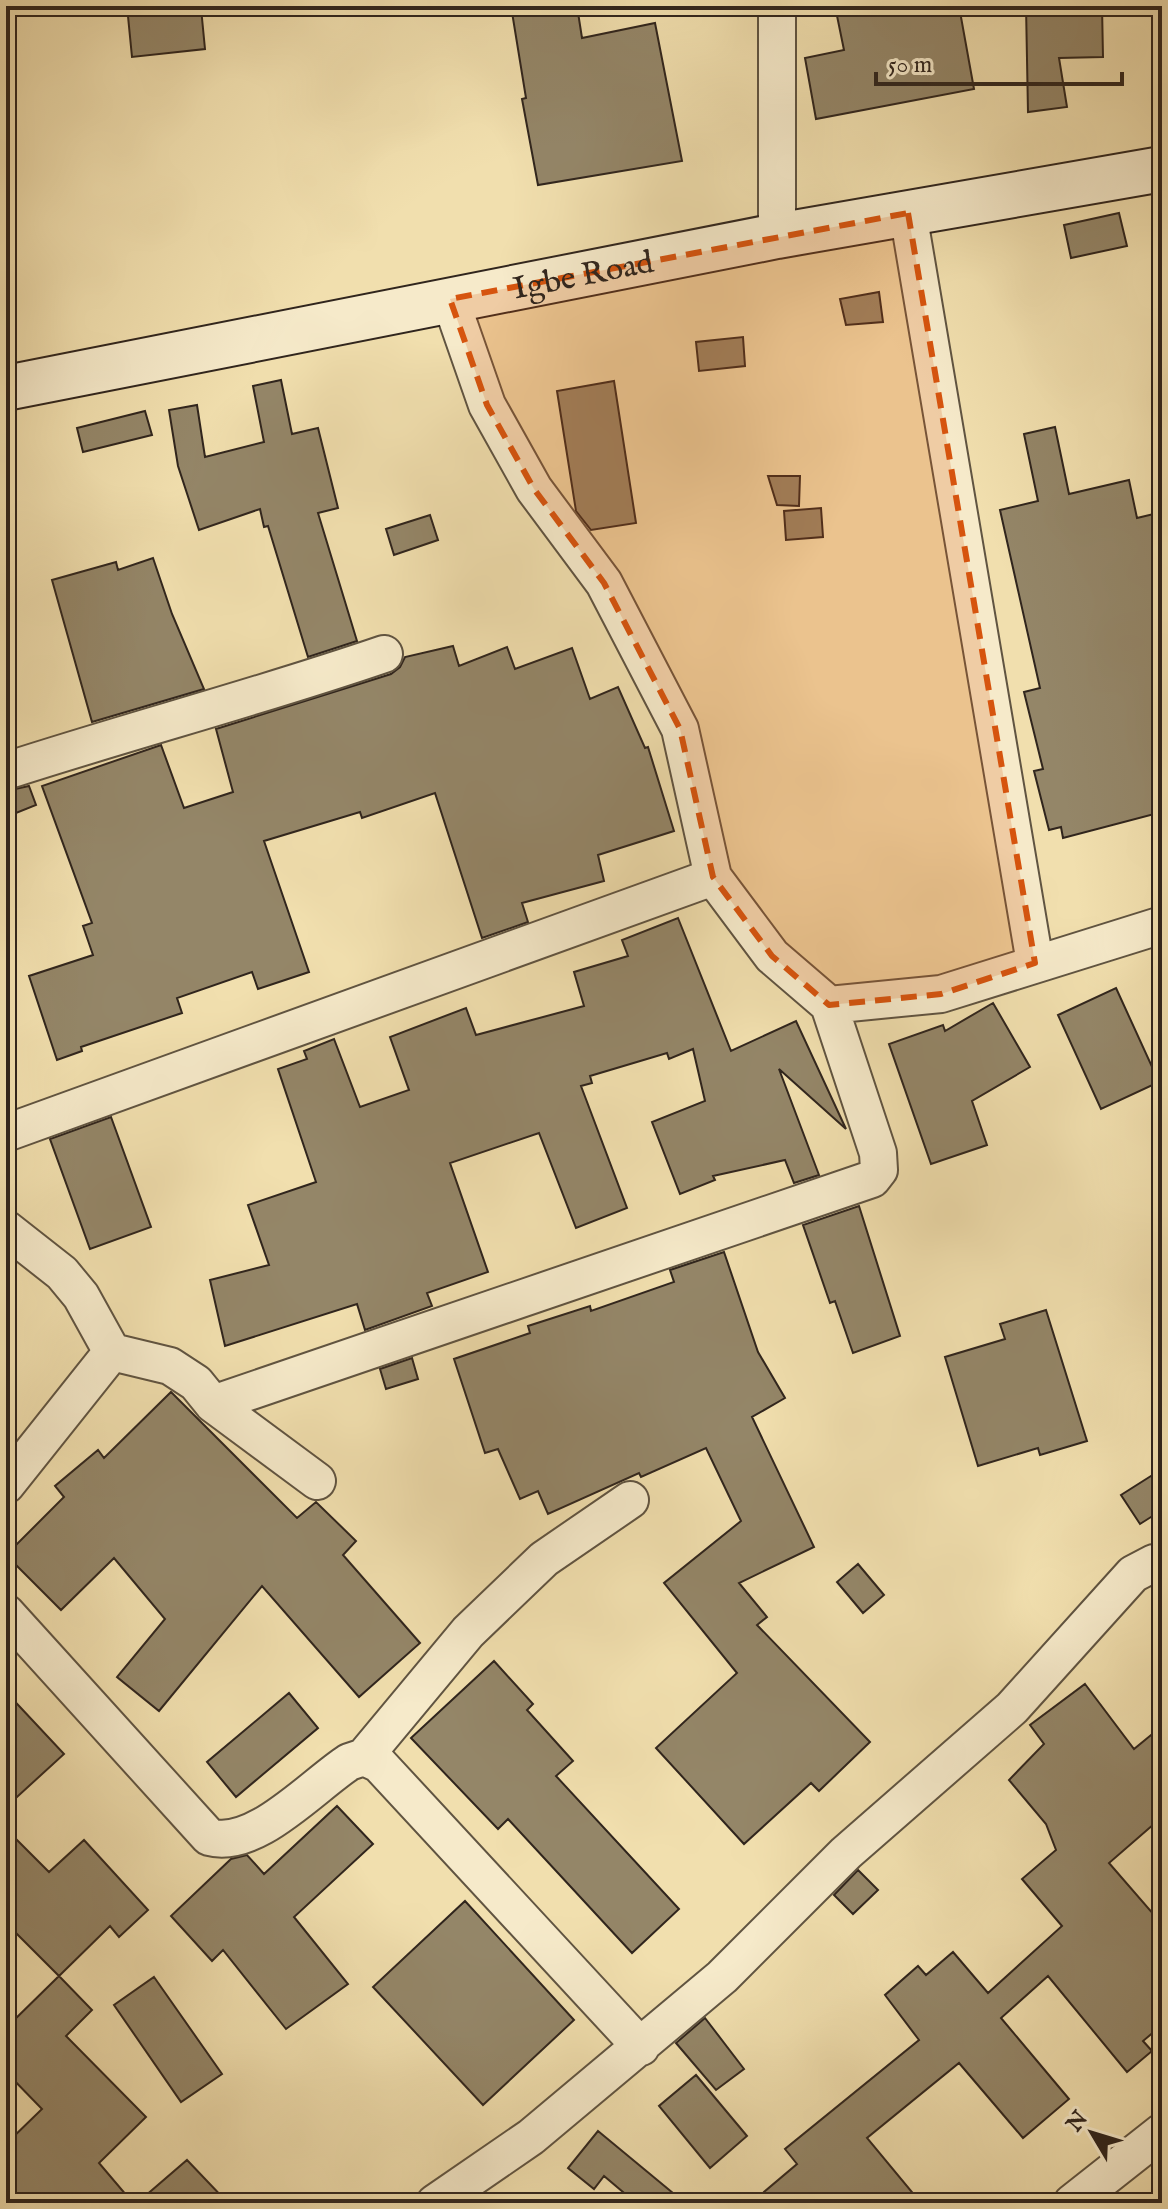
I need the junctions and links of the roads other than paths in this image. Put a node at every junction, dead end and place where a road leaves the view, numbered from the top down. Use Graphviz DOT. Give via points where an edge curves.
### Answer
graph roads {
  1 [pos="777,6"];
  2 [pos="1162,169"];
  3 [pos="908,213"];
  4 [pos="777,236"];
  5 [pos="450,299"];
  6 [pos="6,388"];
  7 [pos="384,654"];
  8 [pos="6,771"];
  9 [pos="713,877"];
  10 [pos="1162,925"];
  11 [pos="1035,963"];
  12 [pos="829,1005"];
  13 [pos="6,1133"];
  14 [pos="6,1229"];
  15 [pos="112,1352"];
  16 [pos="213,1404"];
  17 [pos="317,1481"];
  18 [pos="6,1485"];
  19 [pos="630,1500"];
  20 [pos="1162,1570"];
  21 [pos="6,1613"];
  22 [pos="364,1757"];
  23 [pos="641,2047"];
  24 [pos="1162,2132"];
  25 [pos="435,2203"];
  26 [pos="1072,2203"];
  1 -- 4 [label="street"];
  2 -- 3 [label="street, Igbe Road"];
  3 -- 4 [label="street, Igbe Road"];
  3 -- 11 [label="street"];
  4 -- 5 [label="street, Igbe Road"];
  5 -- 6 [label="street, Igbe Road"];
  5 -- 9 [label="street" via="487,405 534,489 604,583 680,729"];
  7 -- 8 [label="street"];
  9 -- 12 [label="street" via="772,956"];
  9 -- 13 [label="street"];
  10 -- 11 [label="street"];
  11 -- 12 [label="street" via="941,994"];
  12 -- 16 [label="street" via="878,1153 879,1170 872,1179"];
  14 -- 15 [label="street" via="62,1273"];
  15 -- 16 [label="street" via="170,1366 196,1383"];
  15 -- 18 [label="street"];
  16 -- 17 [label="street"];
  19 -- 22 [label="street" via="544,1559 468,1632"];
  20 -- 23 [label="street" via="1154,1563 1133,1574 1012,1708 846,1853 722,1977"];
  21 -- 22 [label="street" via="209,1837 224,1841 252,1833 330,1774"];
  22 -- 23 [label="street" via="379,1764"];
  23 -- 25 [label="street" via="531,2137"];
  24 -- 26 [label="street"];
}
